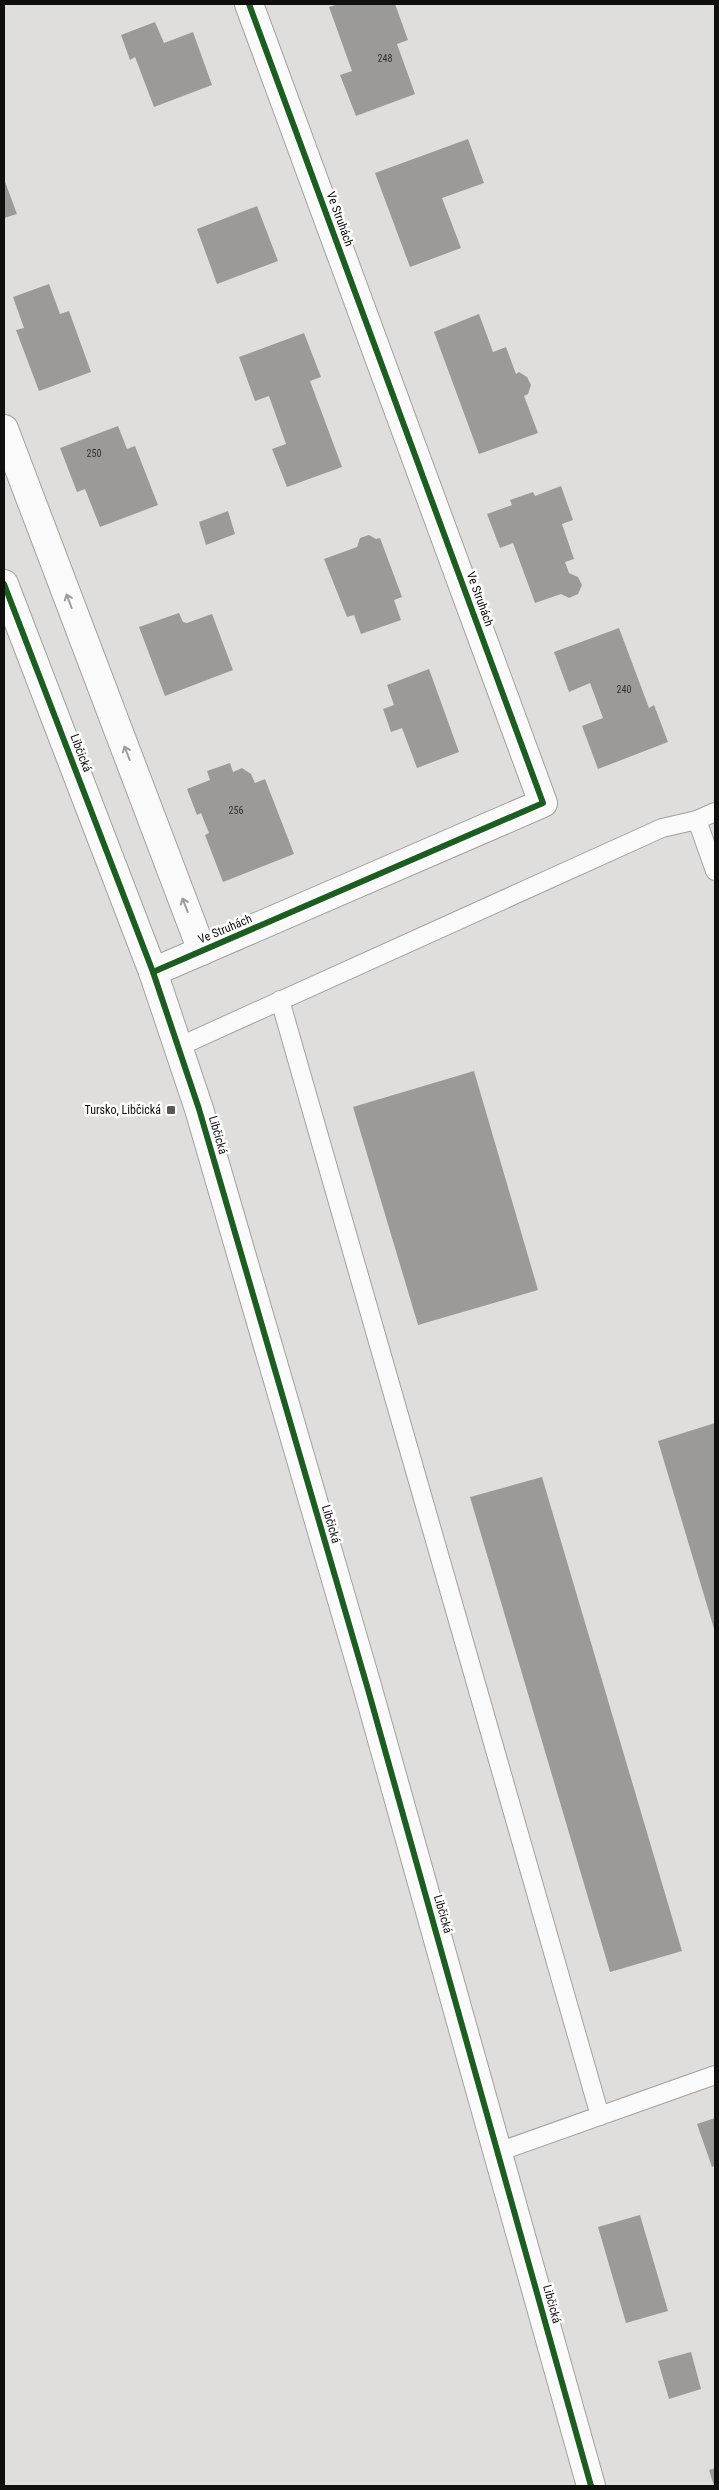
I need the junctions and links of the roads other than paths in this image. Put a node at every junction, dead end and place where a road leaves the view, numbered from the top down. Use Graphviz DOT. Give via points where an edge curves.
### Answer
graph roads {
  1 [pos="248,4"];
  2 [pos="4,429"];
  3 [pos="4,584"];
  4 [pos="715,812"];
  5 [pos="698,820"];
  6 [pos="715,871"];
  7 [pos="202,951"];
  8 [pos="153,972"];
  9 [pos="280,1000"];
  10 [pos="178,1047"];
  11 [pos="715,2075"];
  12 [pos="600,2116"];
  13 [pos="498,2152"];
  14 [pos="591,2486"];
  1 -- 7 [label="street, Ve Struhách" via="543,803"];
  7 -- 2 [label="street, one-way"];
  3 -- 8 [label="street, Libčická"];
  4 -- 5 [label="lane"];
  5 -- 6 [label="lane"];
  5 -- 9 [label="lane" via="662,828"];
  7 -- 8 [label="street, Ve Struhách"];
  8 -- 10 [label="street, Libčická"];
  9 -- 10 [label="lane"];
  9 -- 12 [label="lane"];
  10 -- 13 [label="street, Libčická" via="199,1109 367,1686"];
  11 -- 12 [label="lane"];
  12 -- 13 [label="lane"];
  13 -- 14 [label="street, Libčická"];
}
